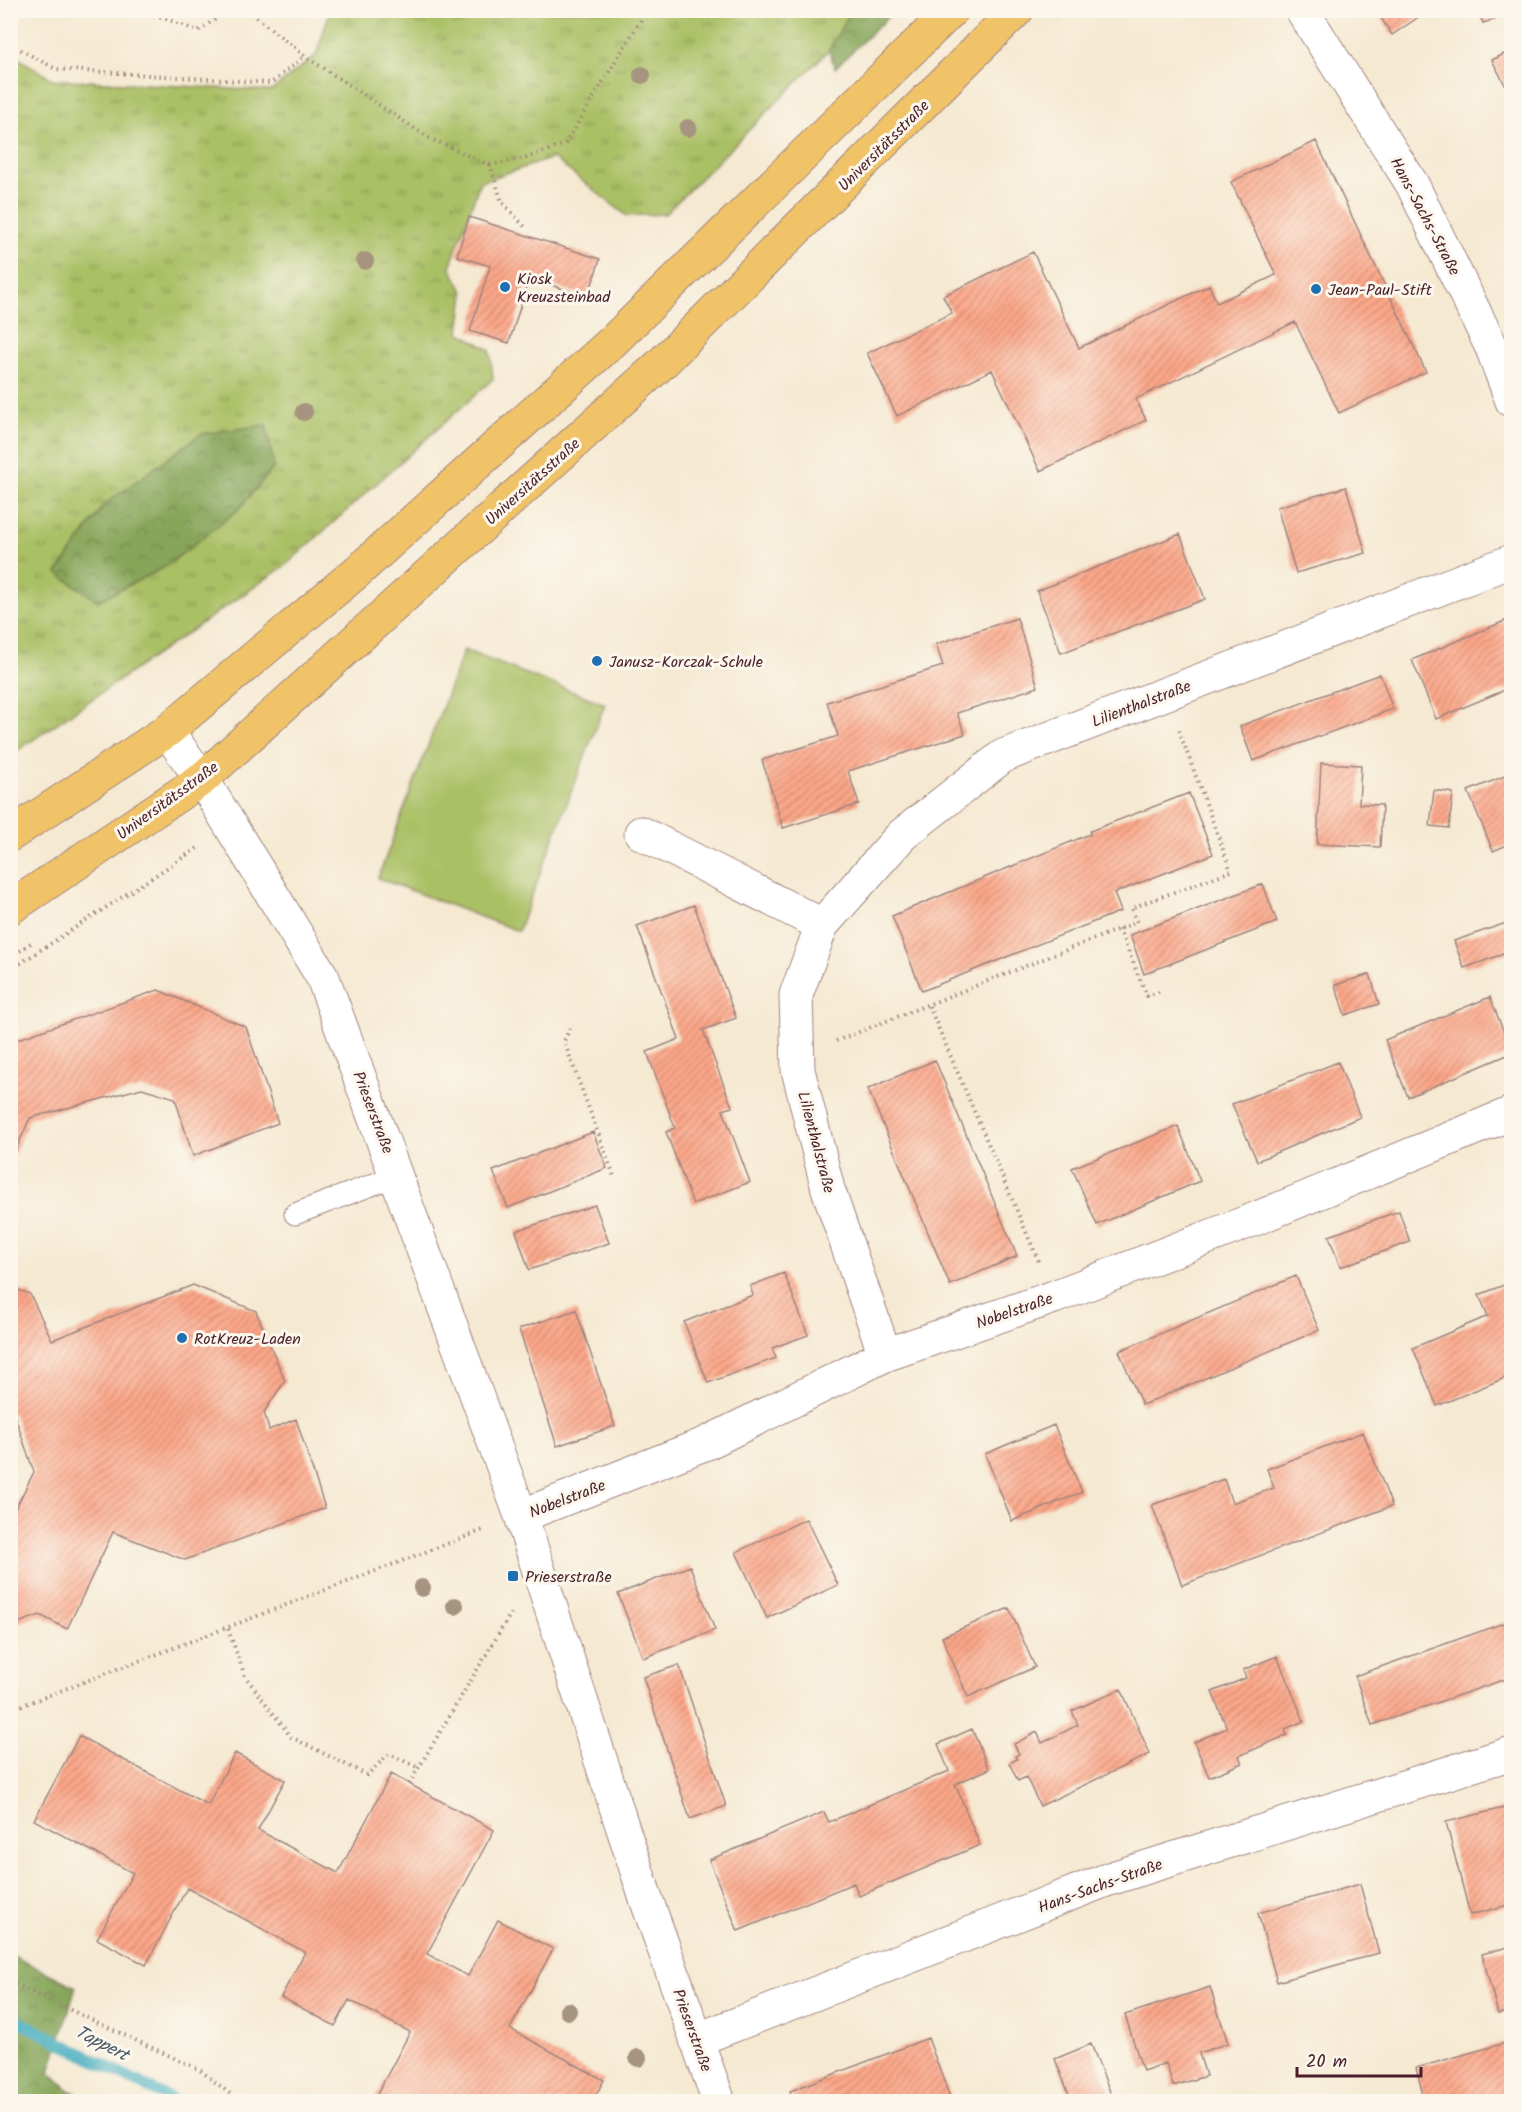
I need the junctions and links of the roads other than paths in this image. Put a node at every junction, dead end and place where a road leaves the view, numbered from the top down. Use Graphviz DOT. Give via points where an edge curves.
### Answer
graph roads {
  1 [pos="952,10"];
  2 [pos="1017,10"];
  3 [pos="1302,10"];
  4 [pos="1512,401"];
  5 [pos="1512,561"];
  6 [pos="167,731"];
  7 [pos="202,779"];
  8 [pos="641,833"];
  9 [pos="10,835"];
  10 [pos="10,908"];
  11 [pos="822,925"];
  12 [pos="1512,1113"];
  13 [pos="398,1175"];
  14 [pos="296,1214"];
  15 [pos="885,1355"];
  16 [pos="521,1516"];
  17 [pos="1512,1753"];
  18 [pos="696,2040"];
  19 [pos="719,2102"];
  1 -- 6 [label="main road" via="612,342 358,571"];
  2 -- 7 [label="main road, Universitätsstraße" via="661,364"];
  3 -- 4 [label="street, Hans-Sachs-Straße" via="1413,184 1492,348"];
  5 -- 11 [label="street, Lilienthalstraße" via="1003,756 902,835"];
  6 -- 7 [label="street, Prieserstraße"];
  6 -- 9 [label="main road"];
  7 -- 10 [label="main road, Universitätsstraße"];
  7 -- 13 [label="street, Prieserstraße" via="323,978"];
  8 -- 11 [label="street"];
  11 -- 15 [label="street, Lilienthalstraße" via="796,995 796,1056 828,1189"];
  12 -- 15 [label="street, Nobelstraße" via="1054,1297"];
  13 -- 14 [label="lane"];
  13 -- 16 [label="street, Prieserstraße"];
  15 -- 16 [label="street, Nobelstraße" via="707,1443"];
  16 -- 18 [label="street, Prieserstraße"];
  17 -- 18 [label="street, Hans-Sachs-Straße" via="1109,1879"];
  18 -- 19 [label="street, Prieserstraße"];
}
